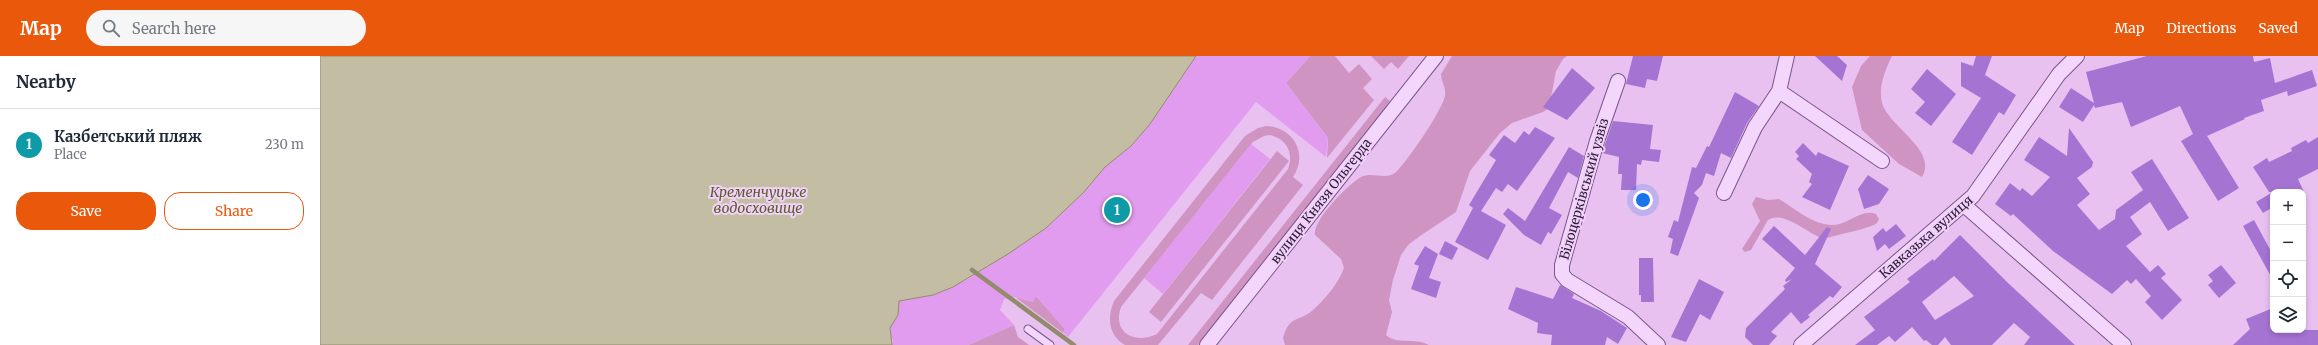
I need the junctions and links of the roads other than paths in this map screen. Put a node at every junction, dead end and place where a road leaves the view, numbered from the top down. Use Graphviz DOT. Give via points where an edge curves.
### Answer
graph roads {
  1 [pos="1436,56"];
  2 [pos="1787,56"];
  3 [pos="2077,56"];
  4 [pos="1618,81"];
  5 [pos="1780,91"];
  6 [pos="1882,161"];
  7 [pos="1724,193"];
  8 [pos="1964,205"];
  9 [pos="1028,329"];
  10 [pos="1050,345"];
  11 [pos="1207,345"];
  12 [pos="1658,345"];
  13 [pos="1800,345"];
  14 [pos="2124,345"];
  1 -- 11 [label="street, вулиця Князя Ольгерда"];
  2 -- 5 [label="street"];
  3 -- 8 [label="street, Кавказька вулиця" via="2059,74 1981,187"];
  4 -- 12 [label="street, Білоцерківський узвіз" via="1597,141 1562,265 1562,274 1628,317"];
  5 -- 6 [label="street"];
  5 -- 7 [label="street" via="1755,128"];
  8 -- 13 [label="street, Кавказька вулиця"];
  8 -- 14 [label="street"];
  9 -- 10 [label="lane"];
}
